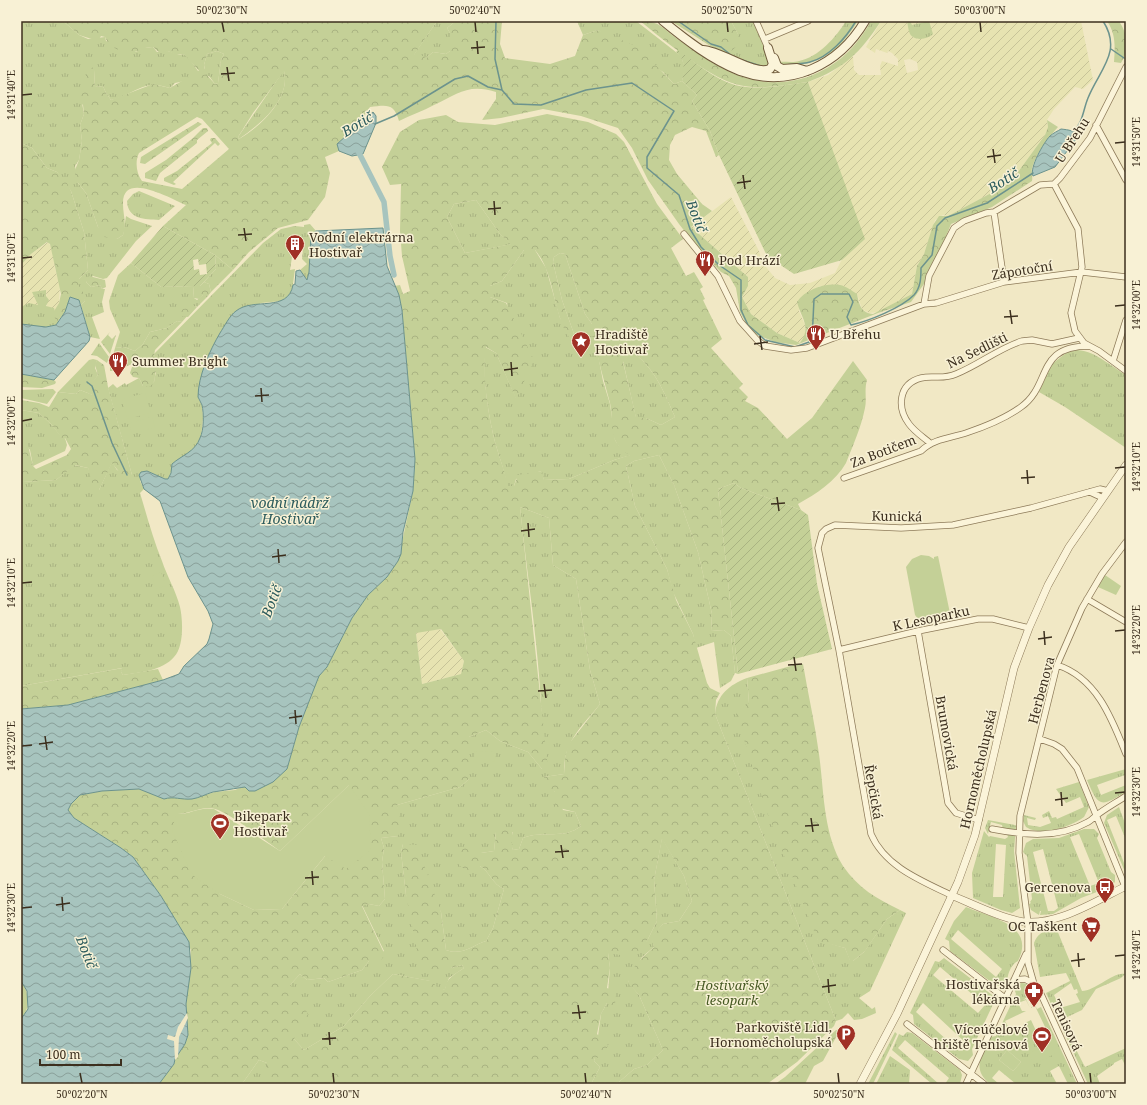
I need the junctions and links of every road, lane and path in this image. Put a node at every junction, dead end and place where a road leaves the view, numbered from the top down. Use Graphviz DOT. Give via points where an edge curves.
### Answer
graph roads {
  1 [pos="663,21"];
  2 [pos="756,21"];
  3 [pos="808,21"];
  4 [pos="865,21"];
  5 [pos="765,39"];
  6 [pos="702,50"];
  7 [pos="769,50"];
  8 [pos="1126,67"];
  9 [pos="808,71"];
  10 [pos="1096,125"];
  11 [pos="1126,180"];
  12 [pos="1054,184"];
  13 [pos="994,212"];
  14 [pos="684,234"];
  15 [pos="1082,272"];
  16 [pos="1126,277"];
  17 [pos="1004,282"];
  18 [pos="924,304"];
  19 [pos="1126,320"];
  20 [pos="1079,338"];
  21 [pos="1089,346"];
  22 [pos="1113,361"];
  23 [pos="1126,371"];
  24 [pos="930,443"];
  25 [pos="1126,465"];
  26 [pos="844,478"];
  27 [pos="1108,491"];
  28 [pos="1090,492"];
  29 [pos="1103,498"];
  30 [pos="1126,542"];
  31 [pos="1087,599"];
  32 [pos="1126,622"];
  33 [pos="1029,628"];
  34 [pos="918,631"];
  35 [pos="839,650"];
  36 [pos="1057,665"];
  37 [pos="1040,739"];
  38 [pos="1126,754"];
  39 [pos="1126,796"];
  40 [pos="1097,815"];
  41 [pos="978,820"];
  42 [pos="992,829"];
  43 [pos="1020,834"];
  44 [pos="1126,887"];
  45 [pos="953,896"];
  46 [pos="1028,923"];
  47 [pos="1028,946"];
  48 [pos="943,950"];
  49 [pos="1014,980"];
  50 [pos="1034,984"];
  51 [pos="1006,999"];
  52 [pos="907,1024"];
  53 [pos="970,1073"];
  54 [pos="860,1084"];
  55 [pos="966,1084"];
  56 [pos="984,1084"];
  57 [pos="1082,1084"];
  1 -- 6 [label="main road"];
  2 -- 5 [label="street"];
  3 -- 5 [label="street"];
  4 -- 9 [label="main road" via="845,48 828,61"];
  5 -- 7 [label="street"];
  6 -- 7 [label="main road" via="714,51 744,65 765,70 773,66"];
  6 -- 9 [label="main road" via="728,65 754,75 780,77"];
  7 -- 9 [label="main road" via="781,69 797,68"];
  8 -- 10 [label="street, U Břehu"];
  10 -- 11 [label="street"];
  10 -- 12 [label="street, U Břehu" via="1090,138"];
  12 -- 13 [label="street" via="1040,185"];
  12 -- 15 [label="street" via="1078,229"];
  13 -- 17 [label="street"];
  13 -- 18 [label="street" via="964,221 954,228 929,276"];
  14 -- 18 [label="street" via="718,276 740,321 765,346 791,350 807,348"];
  15 -- 16 [label="street, Zápotoční"];
  15 -- 17 [label="street, Zápotoční"];
  15 -- 20 [label="street" via="1071,313 1073,326"];
  17 -- 18 [label="street, Zápotoční" via="936,303"];
  19 -- 22 [label="street"];
  20 -- 21 [label="street"];
  20 -- 24 [label="street, Na Sedlišti" via="1052,344 1022,341 957,374 912,381 902,393 901,405 910,425"];
  21 -- 22 [label="street"];
  21 -- 24 [label="street, Za Botičem" via="1067,349 1054,357 1029,401 1021,408 971,431"];
  22 -- 23 [label="street"];
  24 -- 26 [label="street, Za Botičem" via="921,451"];
  25 -- 27 [label="street, Hornoměcholupská"];
  27 -- 28 [label="street, Kunická" via="1100,489"];
  27 -- 29 [label="street, Hornoměcholupská"];
  28 -- 29 [label="street"];
  28 -- 35 [label="street, Kunická" via="953,525 901,528 837,525 826,528 820,536 818,548"];
  29 -- 33 [label="street, Hornoměcholupská" via="1068,547"];
  30 -- 31 [label="street, Herbenova"];
  31 -- 32 [label="street"];
  31 -- 36 [label="street, Herbenova"];
  33 -- 34 [label="street, K Lesoparku" via="983,618"];
  33 -- 41 [label="street, Hornoměcholupská" via="1014,668"];
  34 -- 35 [label="street, K Lesoparku"];
  34 -- 41 [label="street, Brumovická" via="948,803 956,813"];
  35 -- 45 [label="street, Řepčická" via="869,830 873,839 881,852 896,866"];
  36 -- 37 [label="street, Herbenova"];
  36 -- 38 [label="street" via="1080,677 1100,698"];
  37 -- 40 [label="street" via="1057,745 1072,760 1084,781"];
  37 -- 43 [label="street, Herbenova" via="1020,816"];
  39 -- 40 [label="street"];
  40 -- 43 [label="street" via="1069,831"];
  40 -- 44 [label="street"];
  41 -- 45 [label="street, Hornoměcholupská"];
  42 -- 43 [label="street"];
  43 -- 46 [label="street, Tenisová" via="1019,853"];
  44 -- 46 [label="street" via="1057,919 1043,923"];
  45 -- 46 [label="street" via="1007,918"];
  45 -- 54 [label="street, Hornoměcholupská"];
  46 -- 47 [label="street, Tenisová"];
  47 -- 49 [label="street"];
  47 -- 50 [label="street, Tenisová" via="1028,963"];
  48 -- 51 [label="street"];
  49 -- 50 [label="street" via="1024,979"];
  49 -- 51 [label="street"];
  50 -- 57 [label="street, Tenisová"];
  51 -- 53 [label="street"];
  52 -- 53 [label="street"];
  53 -- 55 [label="street"];
  53 -- 56 [label="street"];
}
